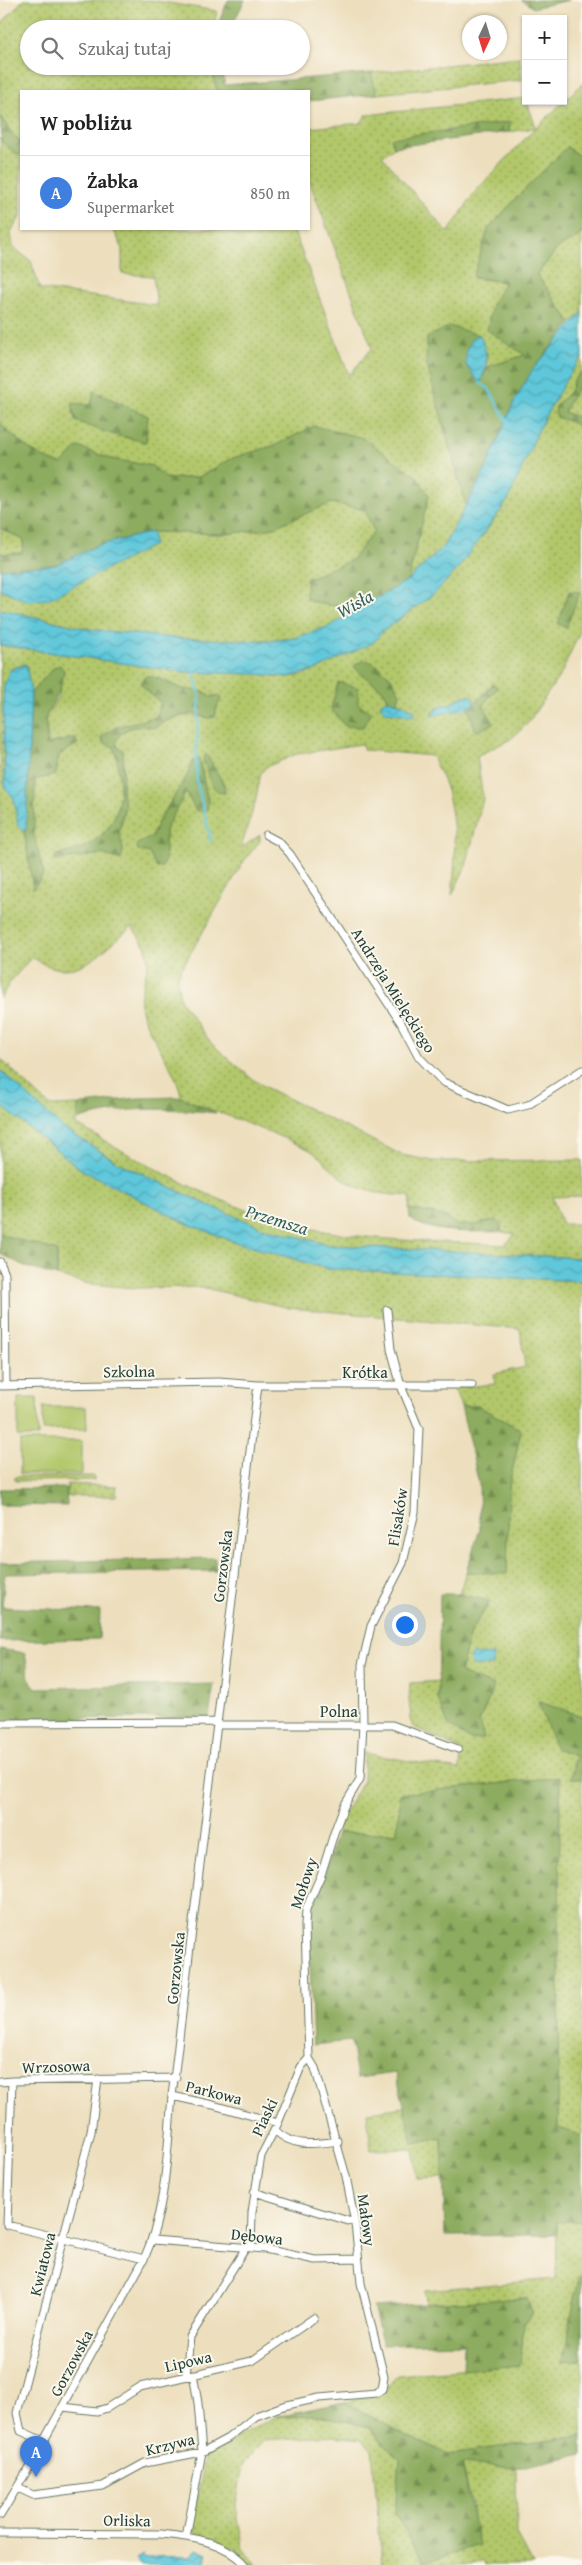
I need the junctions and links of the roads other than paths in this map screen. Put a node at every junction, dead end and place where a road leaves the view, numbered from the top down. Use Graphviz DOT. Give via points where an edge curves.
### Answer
graph roads {
  1 [pos="266,835"];
  2 [pos="582,1070"];
  3 [pos="0,1262"];
  4 [pos="387,1310"];
  5 [pos="258,1385"];
  6 [pos="472,1385"];
  7 [pos="3,1386"];
  8 [pos="402,1386"];
  9 [pos="0,1723"];
  10 [pos="217,1723"];
  11 [pos="363,1724"];
  12 [pos="458,1749"];
  13 [pos="309,2058"];
  14 [pos="176,2078"];
  15 [pos="98,2079"];
  16 [pos="0,2082"];
  17 [pos="12,2082"];
  18 [pos="172,2096"];
  19 [pos="277,2127"];
  20 [pos="338,2141"];
  21 [pos="254,2192"];
  22 [pos="355,2223"];
  23 [pos="63,2238"];
  24 [pos="152,2240"];
  25 [pos="248,2248"];
  26 [pos="144,2259"];
  27 [pos="358,2259"];
  28 [pos="314,2318"];
  29 [pos="189,2375"];
  30 [pos="382,2389"];
  31 [pos="63,2407"];
  32 [pos="43,2441"];
  33 [pos="202,2452"];
  34 [pos="18,2488"];
  35 [pos="0,2516"];
  36 [pos="0,2533"];
  37 [pos="186,2537"];
  38 [pos="246,2565"];
  1 -- 2 [label="street, Andrzeja Mielęckiego" via="279,842 290,854 401,1023 418,1057 442,1082 508,1110 528,1106"];
  3 -- 7 [label="street" via="5,1274"];
  4 -- 8 [label="street, Flisaków" via="391,1349"];
  5 -- 7 [label="street, Szkolna" via="220,1382"];
  5 -- 8 [label="street, Krótka"];
  5 -- 10 [label="street, Gorzowska"];
  6 -- 8 [label="street, Krótka"];
  8 -- 11 [label="street, Flisaków" via="419,1429 415,1512 403,1563 371,1626 362,1664"];
  9 -- 10 [label="street, Polna"];
  10 -- 11 [label="street, Polna"];
  10 -- 14 [label="street, Gorzowska"];
  11 -- 12 [label="street, Polna" via="398,1726"];
  11 -- 13 [label="street, Mołowy" via="360,1779 344,1806 306,1909"];
  13 -- 19 [label="street, Piaski" via="301,2067"];
  13 -- 20 [label="street, Małowy"];
  14 -- 15 [label="street, Wrzosowa"];
  14 -- 18 [label="street, Gorzowska"];
  15 -- 17 [label="street, Wrzosowa"];
  15 -- 23 [label="street, Kwiatowa" via="91,2132"];
  16 -- 17 [label="street"];
  17 -- 23 [label="street, Wrzosowa" via="7,2225"];
  18 -- 19 [label="street, Parkowa" via="213,2104"];
  18 -- 24 [label="street, Gorzowska" via="162,2206"];
  19 -- 20 [label="street, Parkowa" via="282,2136 294,2143"];
  19 -- 21 [label="street, Piaski" via="261,2156"];
  20 -- 22 [label="street, Małowy"];
  21 -- 22 [label="street"];
  21 -- 25 [label="street, Piaski"];
  22 -- 27 [label="street, Małowy"];
  23 -- 26 [label="street, Wrzosowa"];
  23 -- 32 [label="street, Kwiatowa" via="17,2413 21,2431"];
  24 -- 25 [label="street, Dębowa"];
  24 -- 26 [label="street, Gorzowska"];
  25 -- 27 [label="street, Dębowa" via="315,2260"];
  25 -- 29 [label="street, Piaski" via="190,2336"];
  26 -- 31 [label="street, Gorzowska"];
  27 -- 30 [label="street, Małowy" via="384,2377"];
  28 -- 29 [label="street, Lipowa" via="252,2361"];
  29 -- 31 [label="street, Lipowa" via="140,2387 97,2411"];
  29 -- 33 [label="street, Piaski" via="198,2403"];
  30 -- 33 [label="street, Krzywa" via="283,2406 256,2416 228,2438"];
  31 -- 32 [label="street, Gorzowska"];
  32 -- 34 [label="street, Gorzowska"];
  33 -- 34 [label="street, Krzywa" via="145,2463 103,2486 33,2495"];
  33 -- 37 [label="street, Piaski"];
  34 -- 35 [label="street, Gorzowska"];
  36 -- 37 [label="street, Orliska"];
  37 -- 38 [label="street, Orliska" via="226,2549"];
}
